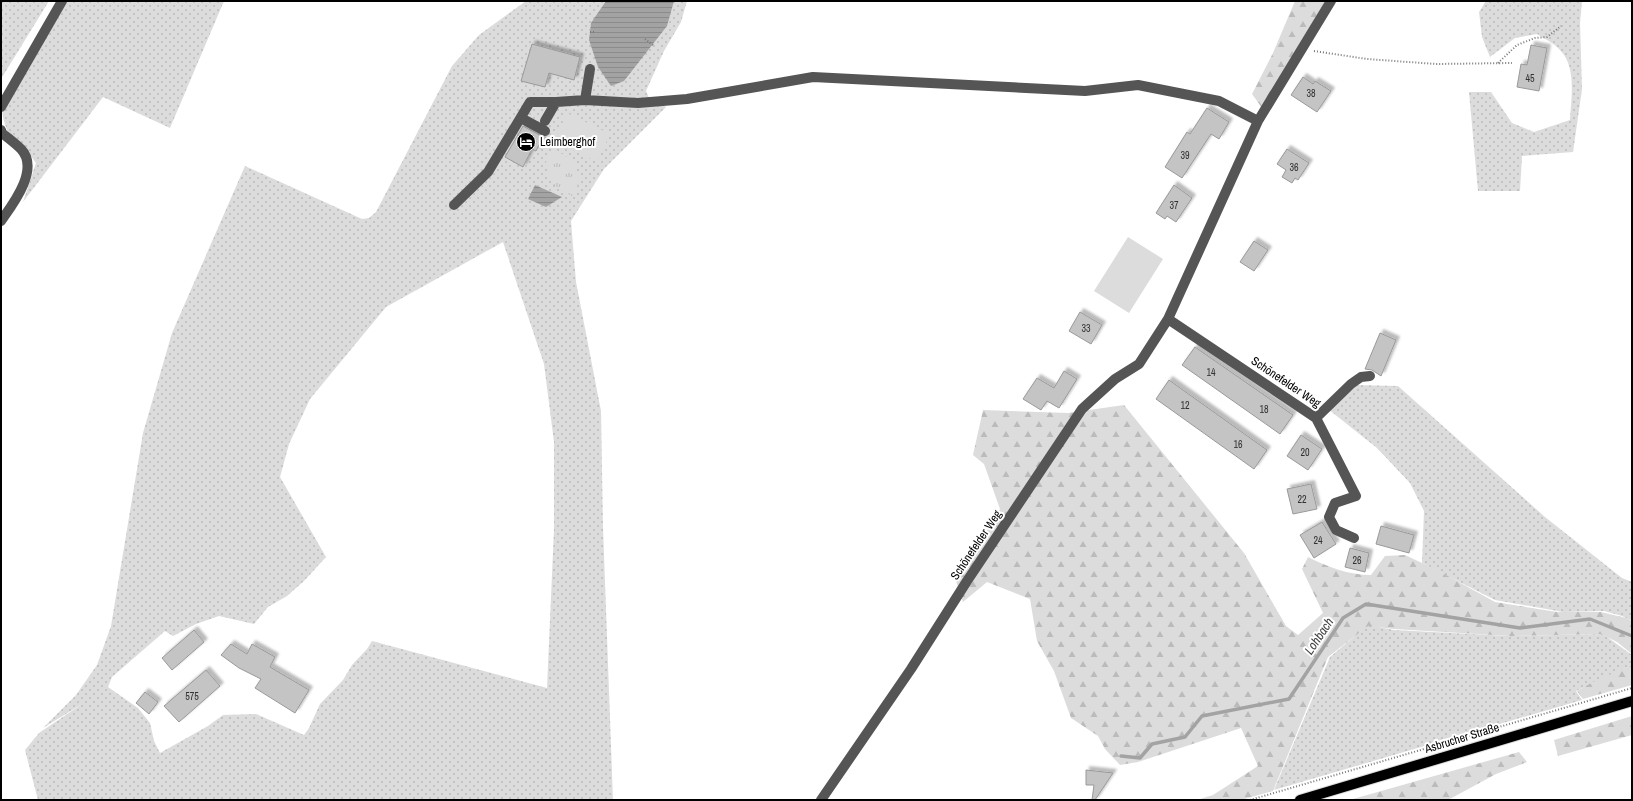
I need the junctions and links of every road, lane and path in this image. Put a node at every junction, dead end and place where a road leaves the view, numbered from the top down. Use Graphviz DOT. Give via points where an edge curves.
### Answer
graph roads {
  1 [pos="62,1"];
  2 [pos="1331,1"];
  3 [pos="1561,26"];
  4 [pos="590,32"];
  5 [pos="595,32"];
  6 [pos="645,40"];
  7 [pos="653,44"];
  8 [pos="1302,50"];
  9 [pos="1498,63"];
  10 [pos="1512,63"];
  11 [pos="590,69"];
  12 [pos="585,100"];
  13 [pos="556,102"];
  14 [pos="1,107"];
  15 [pos="521,118"];
  16 [pos="1258,121"];
  17 [pos="1,130"];
  18 [pos="454,205"];
  19 [pos="1,222"];
  20 [pos="1168,319"];
  21 [pos="1370,376"];
  22 [pos="1316,418"];
  23 [pos="1354,538"];
  24 [pos="1632,688"];
  25 [pos="1632,701"];
  26 [pos="821,800"];
  27 [pos="1250,800"];
  28 [pos="1300,800"];
  1 -- 14 [label="street"];
  2 -- 8 [label="street, Schönefelder Weg"];
  3 -- 9 [label="path" via="1547,37 1535,38 1517,45"];
  4 -- 5 [label="path"];
  6 -- 7 [label="path"];
  8 -- 9 [label="path" via="1367,59 1436,64"];
  8 -- 16 [label="street, Schönefelder Weg"];
  9 -- 10 [label="path"];
  11 -- 12 [label="street"];
  12 -- 13 [label="street"];
  12 -- 16 [label="street" via="638,103 687,99 812,77 1086,91 1138,85 1219,101"];
  13 -- 15 [label="street" via="530,102"];
  13 -- 15 [label="street" via="545,126"];
  15 -- 18 [label="street" via="488,172"];
  16 -- 20 [label="street, Schönefelder Weg"];
  17 -- 19 [label="street" via="22,150 27,162 28,175 16,201"];
  20 -- 22 [label="street, Schönefelder Weg"];
  20 -- 26 [label="street, Schönefelder Weg" via="1139,364 1115,379 1082,409 911,669"];
  21 -- 22 [label="street" via="1361,377 1351,384"];
  22 -- 23 [label="street, Schönefelder Weg" via="1356,496 1335,503 1329,517 1336,530"];
  24 -- 27 [label="path"];
  25 -- 28 [label="main road, Asbrucher Straße"];
}
